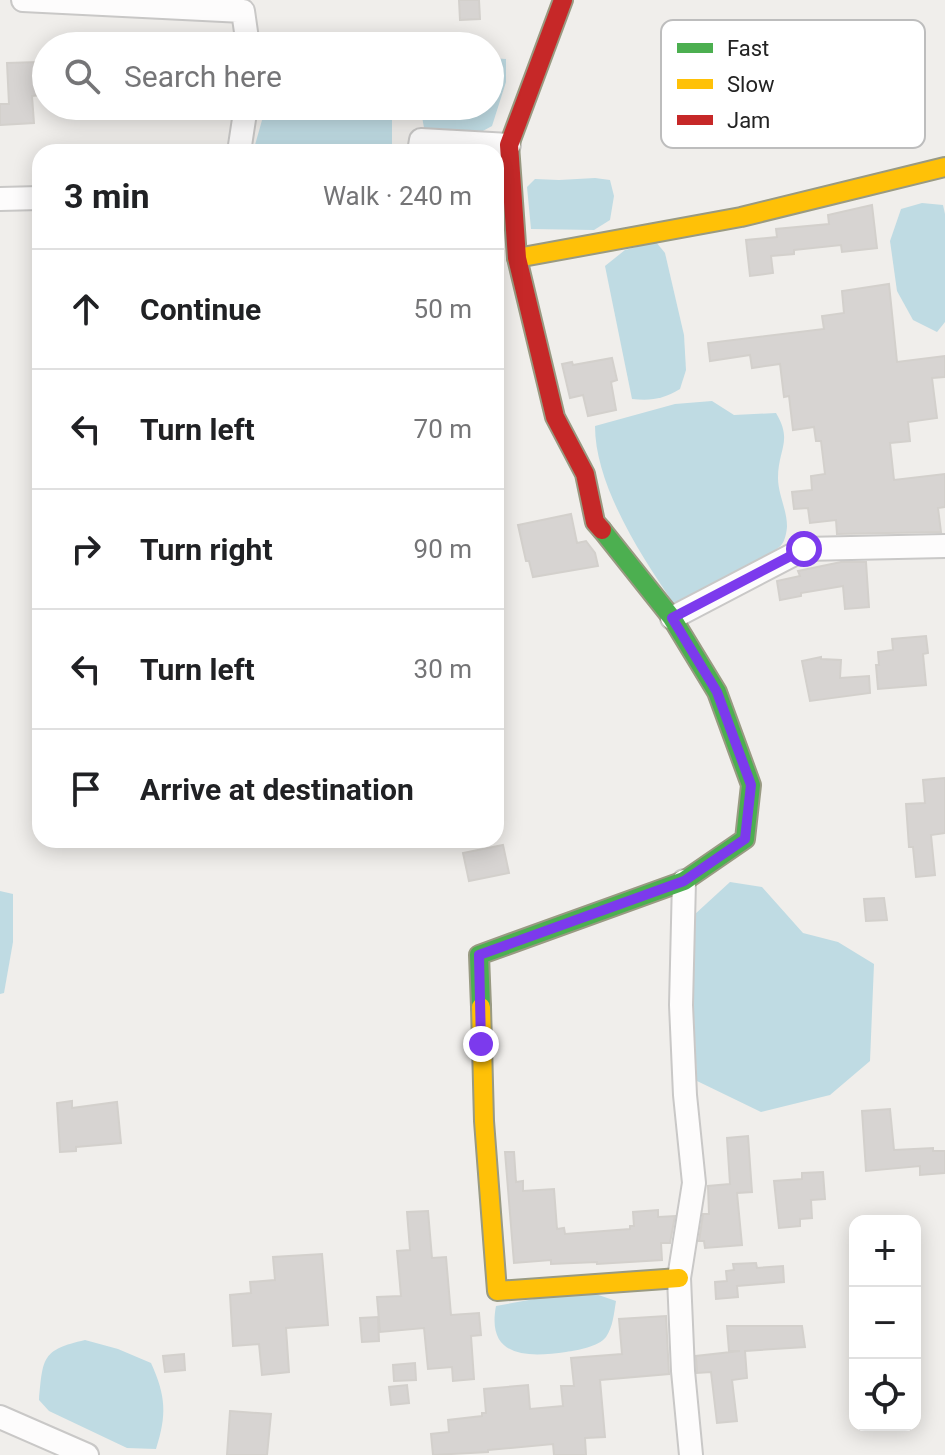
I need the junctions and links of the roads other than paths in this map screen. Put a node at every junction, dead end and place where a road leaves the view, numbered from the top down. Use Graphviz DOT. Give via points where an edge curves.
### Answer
graph roads {
  1 [pos="23,0"];
  2 [pos="563,0"];
  3 [pos="246,32"];
  4 [pos="244,120"];
  5 [pos="240,144"];
  6 [pos="420,144"];
  7 [pos="491,144"];
  8 [pos="504,145"];
  9 [pos="509,145"];
  10 [pos="945,167"];
  11 [pos="32,198"];
  12 [pos="0,199"];
  13 [pos="517,258"];
  14 [pos="945,546"];
  15 [pos="672,618"];
  16 [pos="684,881"];
  17 [pos="679,1278"];
  18 [pos="0,1417"];
  19 [pos="87,1455"];
  20 [pos="691,1455"];
  1 -- 3 [label="street" via="243,11"];
  2 -- 9 [label="street"];
  4 -- 5 [label="street"];
  6 -- 7 [label="street"];
  8 -- 9 [label="street"];
  9 -- 13 [label="street"];
  10 -- 13 [label="street" via="741,217"];
  11 -- 12 [label="street"];
  13 -- 15 [label="street" via="555,417 585,474 595,522"];
  14 -- 15 [label="street" via="804,549"];
  15 -- 16 [label="street" via="717,692 751,785 745,839"];
  16 -- 17 [label="street" via="681,1005 694,1183"];
  16 -- 17 [label="street" via="479,955 497,1291"];
  17 -- 20 [label="street"];
  18 -- 19 [label="street"];
}
